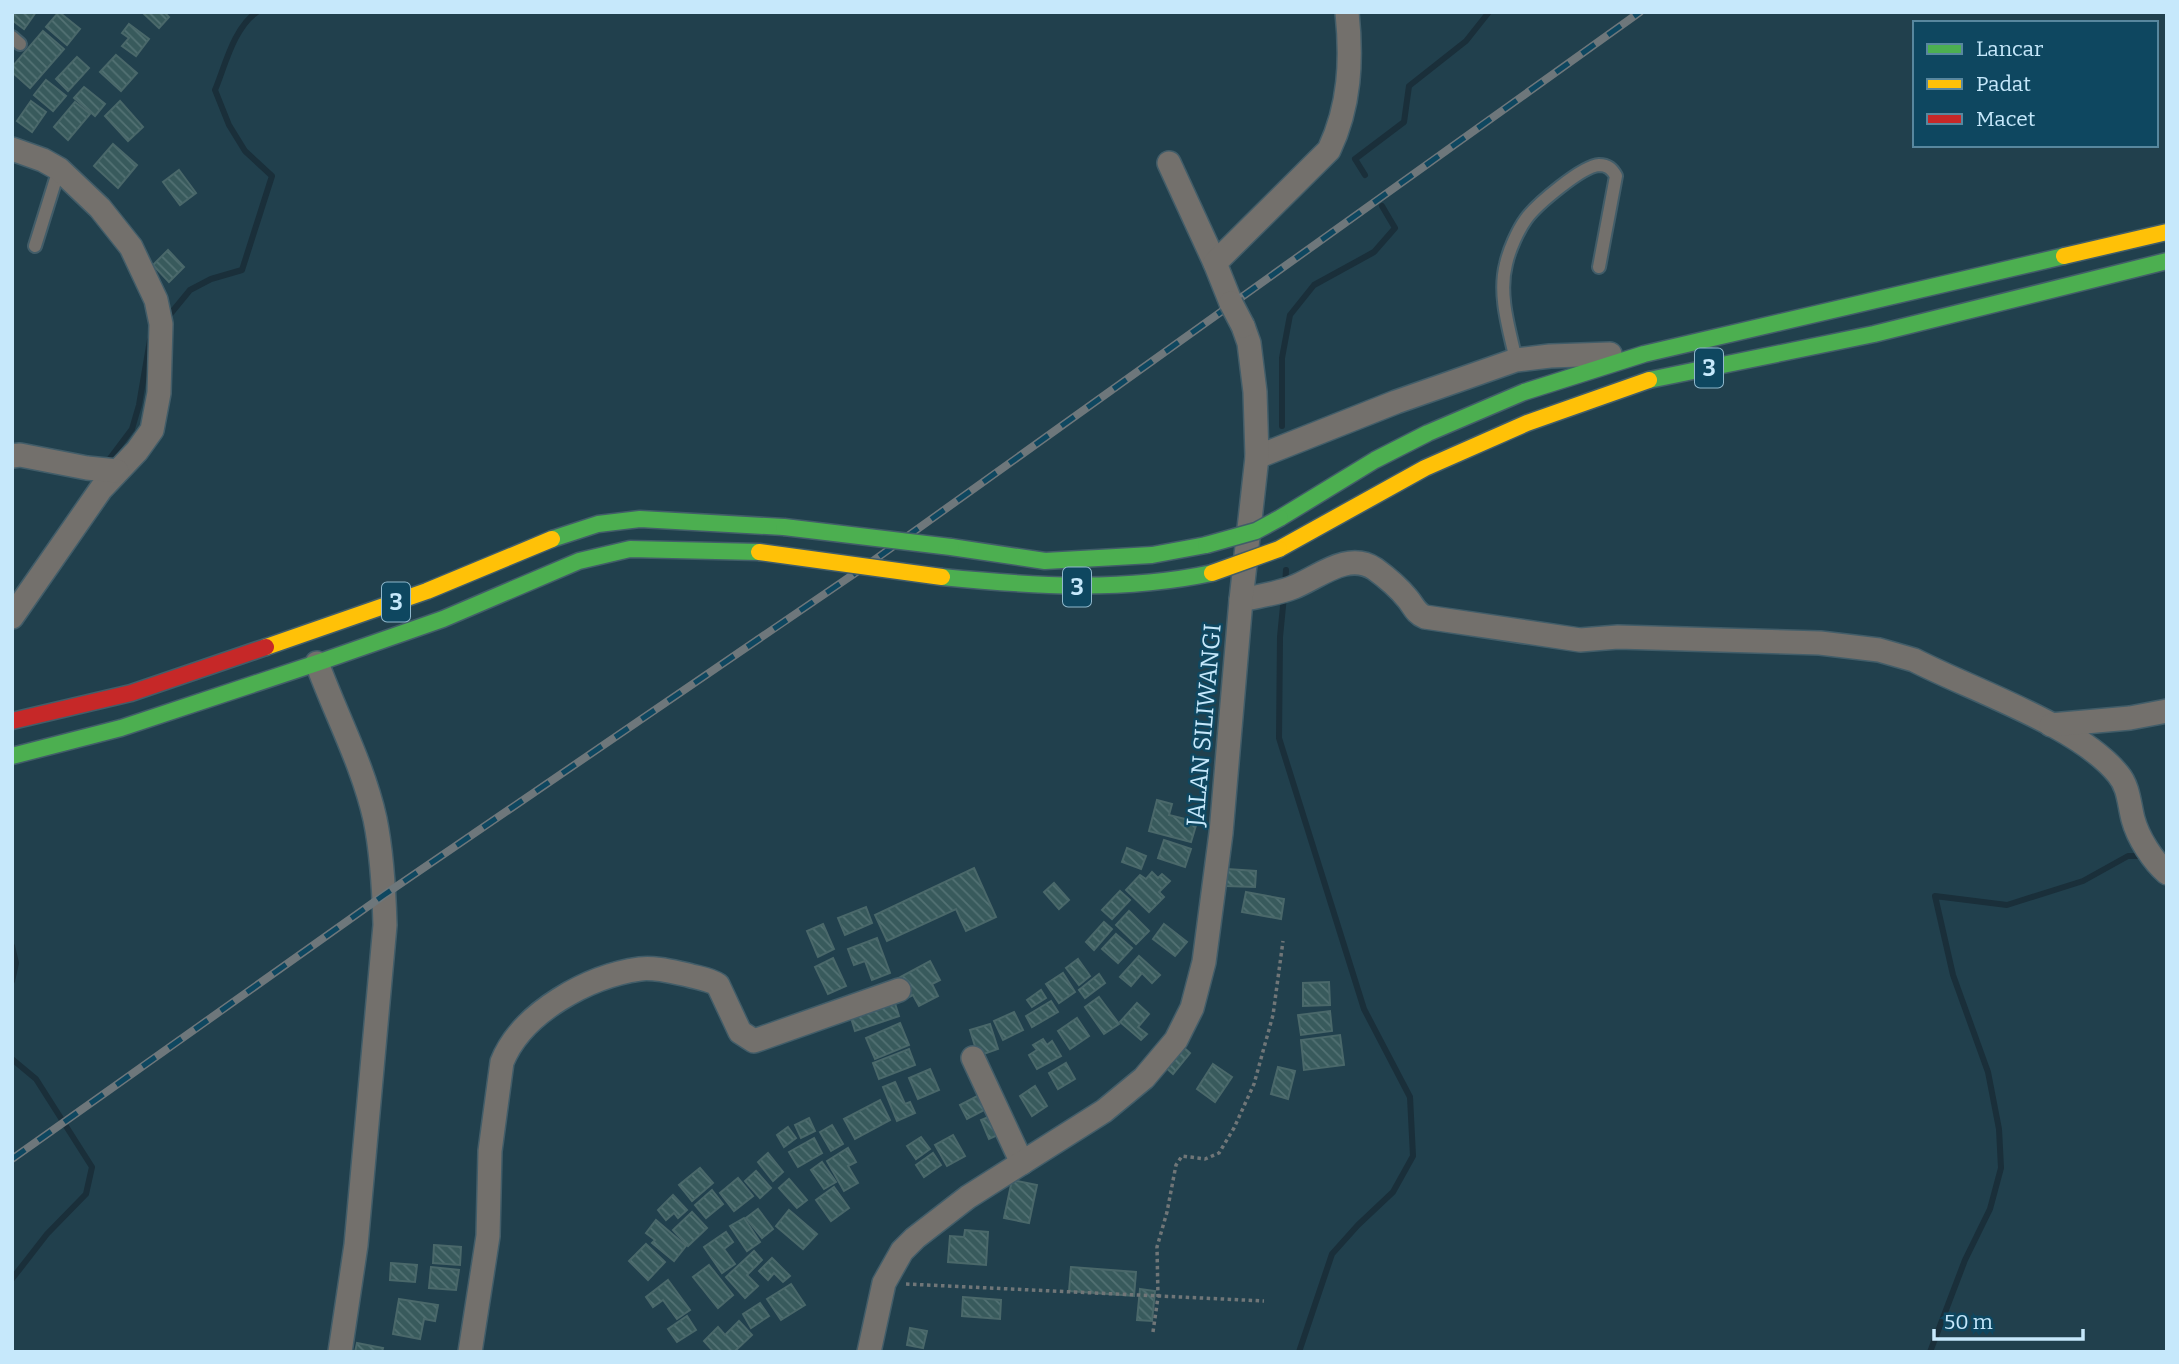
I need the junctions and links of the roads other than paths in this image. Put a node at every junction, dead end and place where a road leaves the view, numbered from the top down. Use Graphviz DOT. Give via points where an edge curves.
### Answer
graph roads {
  1 [pos="1347,12"];
  2 [pos="12,149"];
  3 [pos="1169,163"];
  4 [pos="59,169"];
  5 [pos="2167,232"];
  6 [pos="35,246"];
  7 [pos="1215,263"];
  8 [pos="2165,265"];
  9 [pos="1599,267"];
  10 [pos="1644,354"];
  11 [pos="1516,360"];
  12 [pos="12,456"];
  13 [pos="1257,457"];
  14 [pos="117,471"];
  15 [pos="1241,600"];
  16 [pos="12,617"];
  17 [pos="317,663"];
  18 [pos="2167,710"];
  19 [pos="12,720"];
  20 [pos="2051,725"];
  21 [pos="12,755"];
  22 [pos="2158,863"];
  23 [pos="899,990"];
  24 [pos="973,1058"];
  25 [pos="1023,1163"];
  26 [pos="340,1352"];
  27 [pos="470,1352"];
  28 [pos="869,1352"];
  1 -- 7 [label="street" via="1346,102 1329,150"];
  2 -- 4 [label="street"];
  3 -- 7 [label="street, JALAN SILIWANGI"];
  4 -- 6 [label="lane"];
  4 -- 14 [label="street" via="100,208 131,247 156,300 159,393 152,430"];
  5 -- 10 [label="main road, 3"];
  7 -- 13 [label="street, JALAN SILIWANGI, bridge" via="1249,343"];
  8 -- 17 [label="main road, 3, bridge" via="1874,334 1642,381 1527,423 1425,468 1279,549 1179,582 1034,587 759,552 630,550 579,561 443,620"];
  9 -- 11 [label="lane" via="1616,176 1602,165 1570,180 1524,221 1506,264 1502,295"];
  10 -- 11 [label="street"];
  10 -- 19 [label="main road, 3, bridge" via="1524,391 1427,433 1256,531 1206,545 1152,555 1045,561 784,527 640,519 581,528 427,591 131,693"];
  11 -- 13 [label="street"];
  12 -- 14 [label="street"];
  13 -- 15 [label="street, JALAN SILIWANGI"];
  14 -- 16 [label="street"];
  15 -- 20 [label="street" via="1286,589 1341,564 1359,563 1389,580 1425,617 1580,640 1734,639 1879,650 1914,660"];
  15 -- 25 [label="street, JALAN SILIWANGI" via="1214,894 1192,1009 1176,1040 1143,1078 1104,1111"];
  17 -- 21 [label="main road, 3" via="121,728"];
  17 -- 26 [label="street" via="354,752 374,818 386,925 359,1219"];
  18 -- 20 [label="street"];
  20 -- 22 [label="street" via="2090,749 2119,775 2134,823"];
  23 -- 27 [label="street" via="754,1041 740,1032 719,985 671,971 641,969 611,977 575,990 547,1007 518,1035 502,1062 490,1151 488,1236"];
  24 -- 25 [label="street"];
  25 -- 28 [label="street, JALAN SILIWANGI" via="968,1197 915,1238 897,1259 884,1283"];
}
